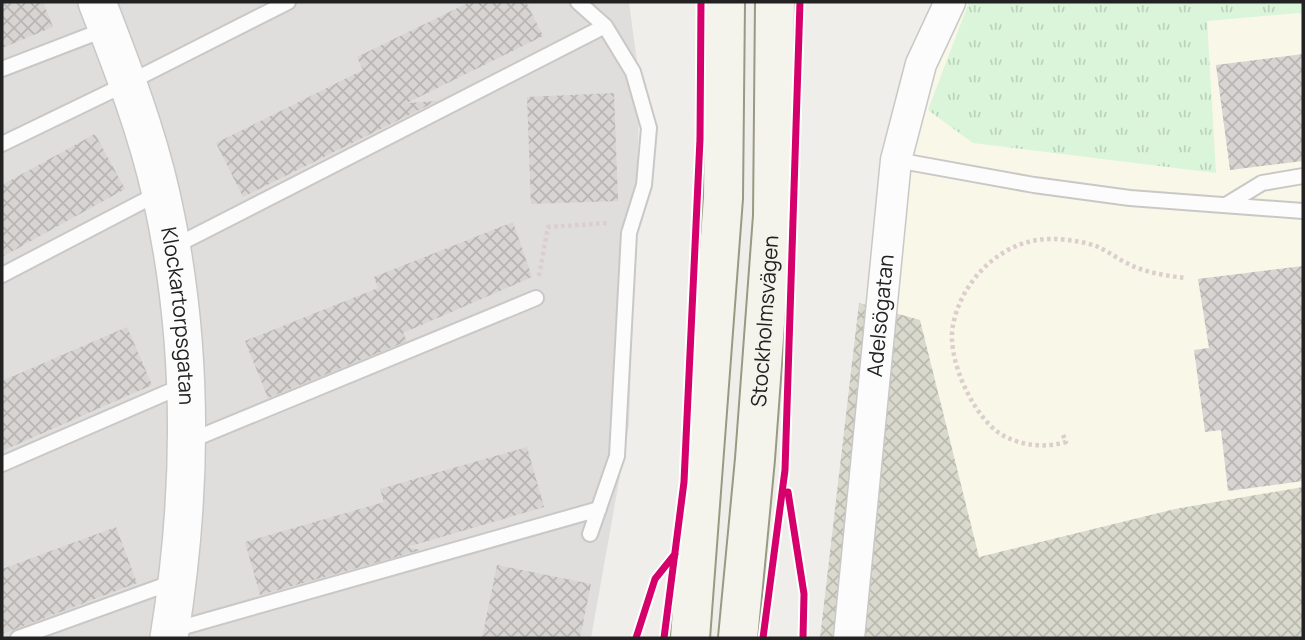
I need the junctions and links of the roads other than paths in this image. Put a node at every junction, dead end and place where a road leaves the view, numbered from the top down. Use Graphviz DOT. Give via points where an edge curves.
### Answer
graph roads {
  1 [pos="288,2"];
  2 [pos="578,2"];
  3 [pos="725,2"];
  4 [pos="775,2"];
  5 [pos="950,2"];
  6 [pos="102,15"];
  7 [pos="605,26"];
  8 [pos="2,69"];
  9 [pos="128,83"];
  10 [pos="2,144"];
  11 [pos="896,160"];
  12 [pos="1303,176"];
  13 [pos="161,192"];
  14 [pos="1226,205"];
  15 [pos="1303,211"];
  16 [pos="171,248"];
  17 [pos="2,275"];
  18 [pos="536,298"];
  19 [pos="187,384"];
  20 [pos="186,443"];
  21 [pos="2,464"];
  22 [pos="599,509"];
  23 [pos="590,534"];
  24 [pos="177,580"];
  25 [pos="169,634"];
  26 [pos="18,638"];
  27 [pos="690,638"];
  28 [pos="738,638"];
  29 [pos="849,638"];
  1 -- 9 [label="lane"];
  2 -- 7 [label="lane"];
  3 -- 27 [label="main road" via="723,198"];
  4 -- 28 [label="main road, Stockholmsvägen" via="773,216"];
  5 -- 11 [label="street, Adelsögatan" via="920,64"];
  6 -- 8 [label="lane"];
  6 -- 9 [label="street, Klockartorpsgatan"];
  7 -- 16 [label="lane"];
  7 -- 22 [label="lane" via="633,72 649,128 644,185 629,233 617,456"];
  9 -- 10 [label="lane"];
  9 -- 13 [label="street, Klockartorpsgatan"];
  11 -- 14 [label="lane" via="1089,192"];
  11 -- 29 [label="street, Adelsögatan"];
  12 -- 14 [label="lane" via="1262,183"];
  13 -- 16 [label="street, Klockartorpsgatan"];
  13 -- 17 [label="lane"];
  14 -- 15 [label="lane"];
  16 -- 19 [label="street, Klockartorpsgatan"];
  18 -- 20 [label="lane"];
  19 -- 20 [label="street, Klockartorpsgatan"];
  19 -- 21 [label="lane"];
  20 -- 24 [label="street, Klockartorpsgatan"];
  22 -- 23 [label="lane"];
  22 -- 25 [label="lane"];
  24 -- 25 [label="street, Klockartorpsgatan"];
  24 -- 26 [label="lane"];
}
